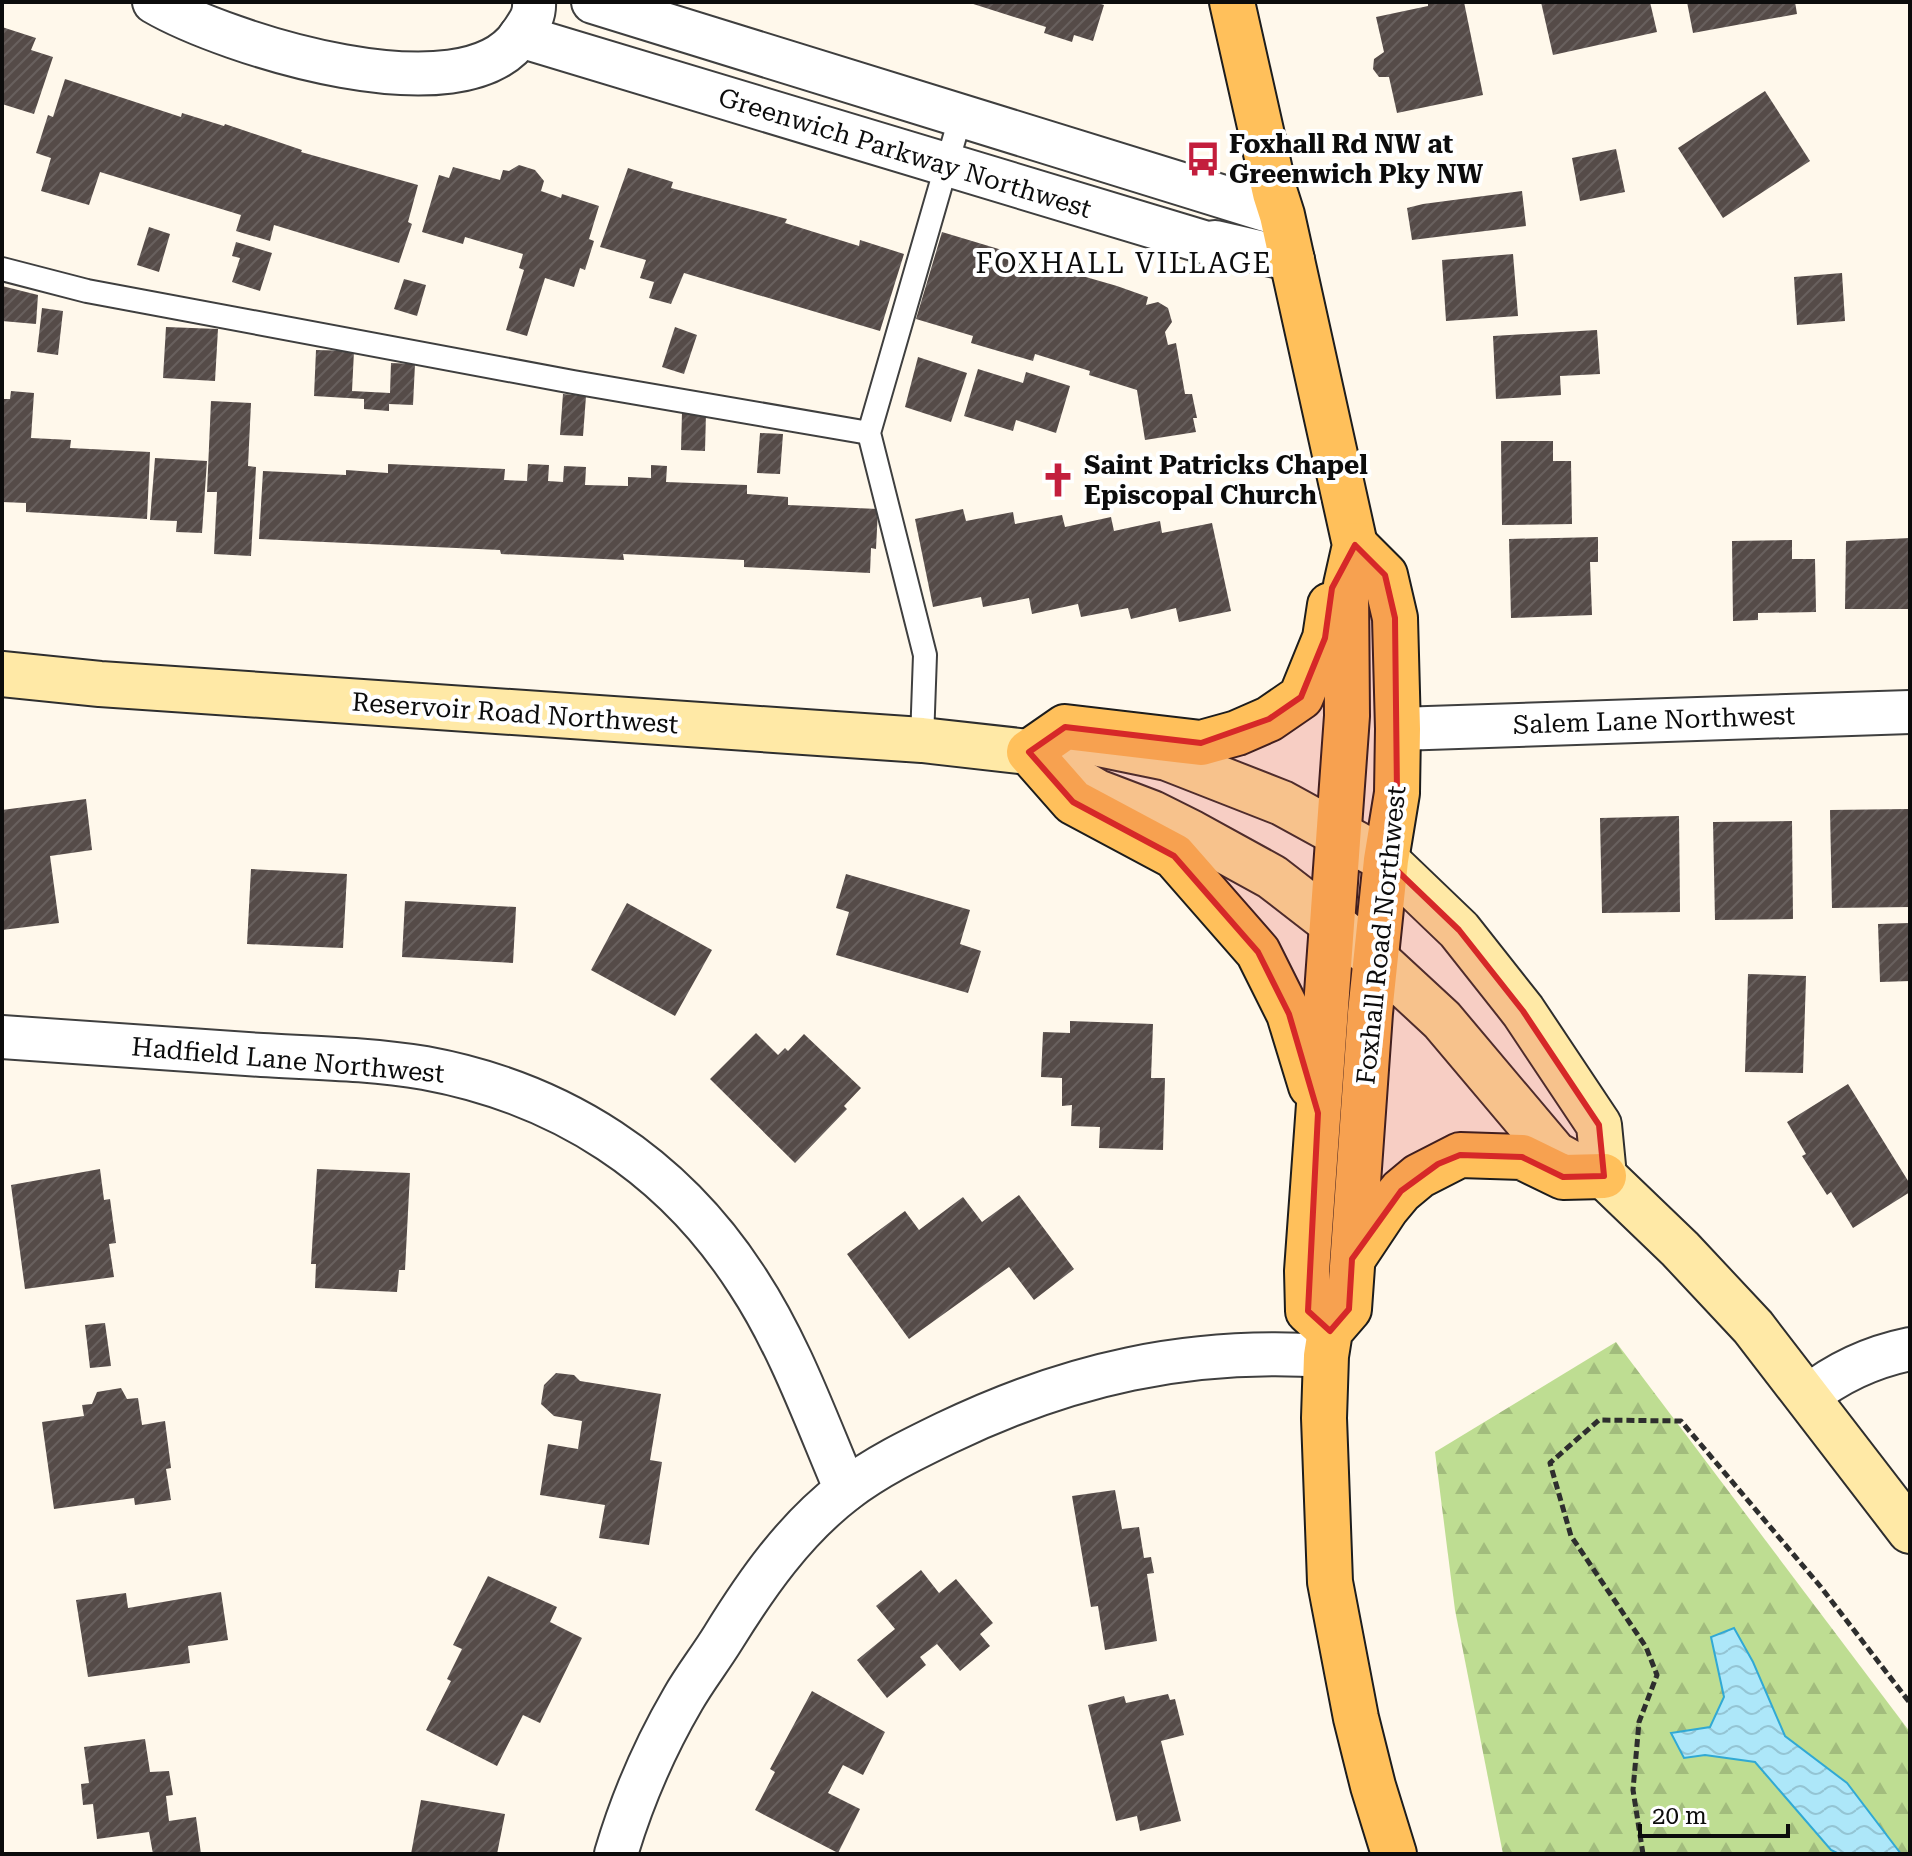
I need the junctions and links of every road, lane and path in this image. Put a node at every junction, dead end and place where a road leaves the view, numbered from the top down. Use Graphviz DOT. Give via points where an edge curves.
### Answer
graph roads {
  1 [pos="154,2"];
  2 [pos="593,2"];
  3 [pos="1232,2"];
  4 [pos="527,19"];
  5 [pos="961,115"];
  6 [pos="946,166"];
  7 [pos="1282,215"];
  8 [pos="1293,260"];
  9 [pos="2,269"];
  10 [pos="869,433"];
  11 [pos="1355,545"];
  12 [pos="2,674"];
  13 [pos="1910,712"];
  14 [pos="1398,729"];
  15 [pos="922,740"];
  16 [pos="1029,752"];
  17 [pos="1340,834"];
  18 [pos="1386,860"];
  19 [pos="1334,925"];
  20 [pos="1376,959"];
  21 [pos="2,1037"];
  22 [pos="1318,1113"];
  23 [pos="1604,1176"];
  24 [pos="1352,1259"];
  25 [pos="1328,1343"];
  26 [pos="1910,1349"];
  27 [pos="1807,1397"];
  28 [pos="846,1490"];
  29 [pos="1910,1531"];
  30 [pos="1910,1703"];
  31 [pos="616,1854"];
  32 [pos="1394,1854"];
  33 [pos="1643,1854"];
  1 -- 4 [label="street, Greenwich Parkway Northwest" via="265,48 374,73 449,73 486,64 512,48"];
  2 -- 5 [label="street, Greenwich Parkway Northwest"];
  3 -- 7 [label="main road, Foxhall Road Northwest"];
  4 -- 6 [label="street, Greenwich Parkway Northwest"];
  5 -- 6 [label="lane"];
  5 -- 7 [label="street, Greenwich Parkway Northwest"];
  6 -- 8 [label="street, Greenwich Parkway Northwest" via="1207,243"];
  6 -- 10 [label="lane"];
  7 -- 8 [label="main road, Foxhall Road Northwest"];
  8 -- 11 [label="main road, Foxhall Road Northwest"];
  9 -- 10 [label="lane" via="101,294"];
  10 -- 15 [label="lane" via="925,655"];
  11 -- 14 [label="main road, Foxhall Road Northwest" via="1385,575 1389,590 1395,618"];
  11 -- 16 [label="main road" via="1332,588 1325,638 1301,697 1269,719 1201,743 1065,727"];
  11 -- 17 [label="main road, Foxhall Road Northwest" via="1346,585 1347,716"];
  12 -- 15 [label="main road, Reservoir Road Northwest"];
  13 -- 14 [label="street, Salem Lane Northwest"];
  14 -- 18 [label="main road, Foxhall Road Northwest" via="1397,793"];
  15 -- 16 [label="main road, Reservoir Road Northwest"];
  16 -- 17 [label="main road, Reservoir Road Northwest" via="1094,743 1167,758 1282,803"];
  16 -- 19 [label="main road, Reservoir Road Northwest" via="1097,792 1152,813 1272,877"];
  16 -- 22 [label="main road" via="1073,802 1174,856 1258,952 1289,1014"];
  17 -- 18 [label="main road, Reservoir Road Northwest"];
  17 -- 19 [label="main road, Foxhall Road Northwest"];
  18 -- 20 [label="main road, Foxhall Road Northwest"];
  18 -- 23 [label="main road, Reservoir Road Northwest" via="1459,930 1523,1011 1599,1125"];
  19 -- 20 [label="main road, Reservoir Road Northwest"];
  19 -- 22 [label="main road, Foxhall Road Northwest"];
  20 -- 23 [label="main road, Reservoir Road Northwest" via="1442,1020 1555,1154"];
  20 -- 24 [label="main road, Foxhall Road Northwest"];
  21 -- 28 [label="street, Hadfield Lane Northwest" via="409,1066 503,1088 580,1122 653,1171 729,1253 775,1327"];
  22 -- 25 [label="main road, Foxhall Road Northwest" via="1308,1311"];
  23 -- 24 [label="main road" via="1563,1177 1522,1157 1460,1155 1401,1191"];
  23 -- 27 [label="main road, Reservoir Road Northwest" via="1753,1327"];
  24 -- 25 [label="main road, Foxhall Road Northwest" via="1349,1309"];
  25 -- 28 [label="street" via="1210,1355 1087,1378 998,1408 904,1453"];
  25 -- 32 [label="main road, Foxhall Road Northwest" via="1324,1418 1330,1582 1356,1718"];
  26 -- 27 [label="street" via="1840,1373"];
  27 -- 29 [label="main road, Reservoir Road Northwest"];
  28 -- 31 [label="street" via="780,1555 683,1699"];
  30 -- 33 [label="path" via="1681,1421 1599,1420 1550,1463 1571,1536 1646,1647 1657,1675 1639,1722 1633,1790"];
}
